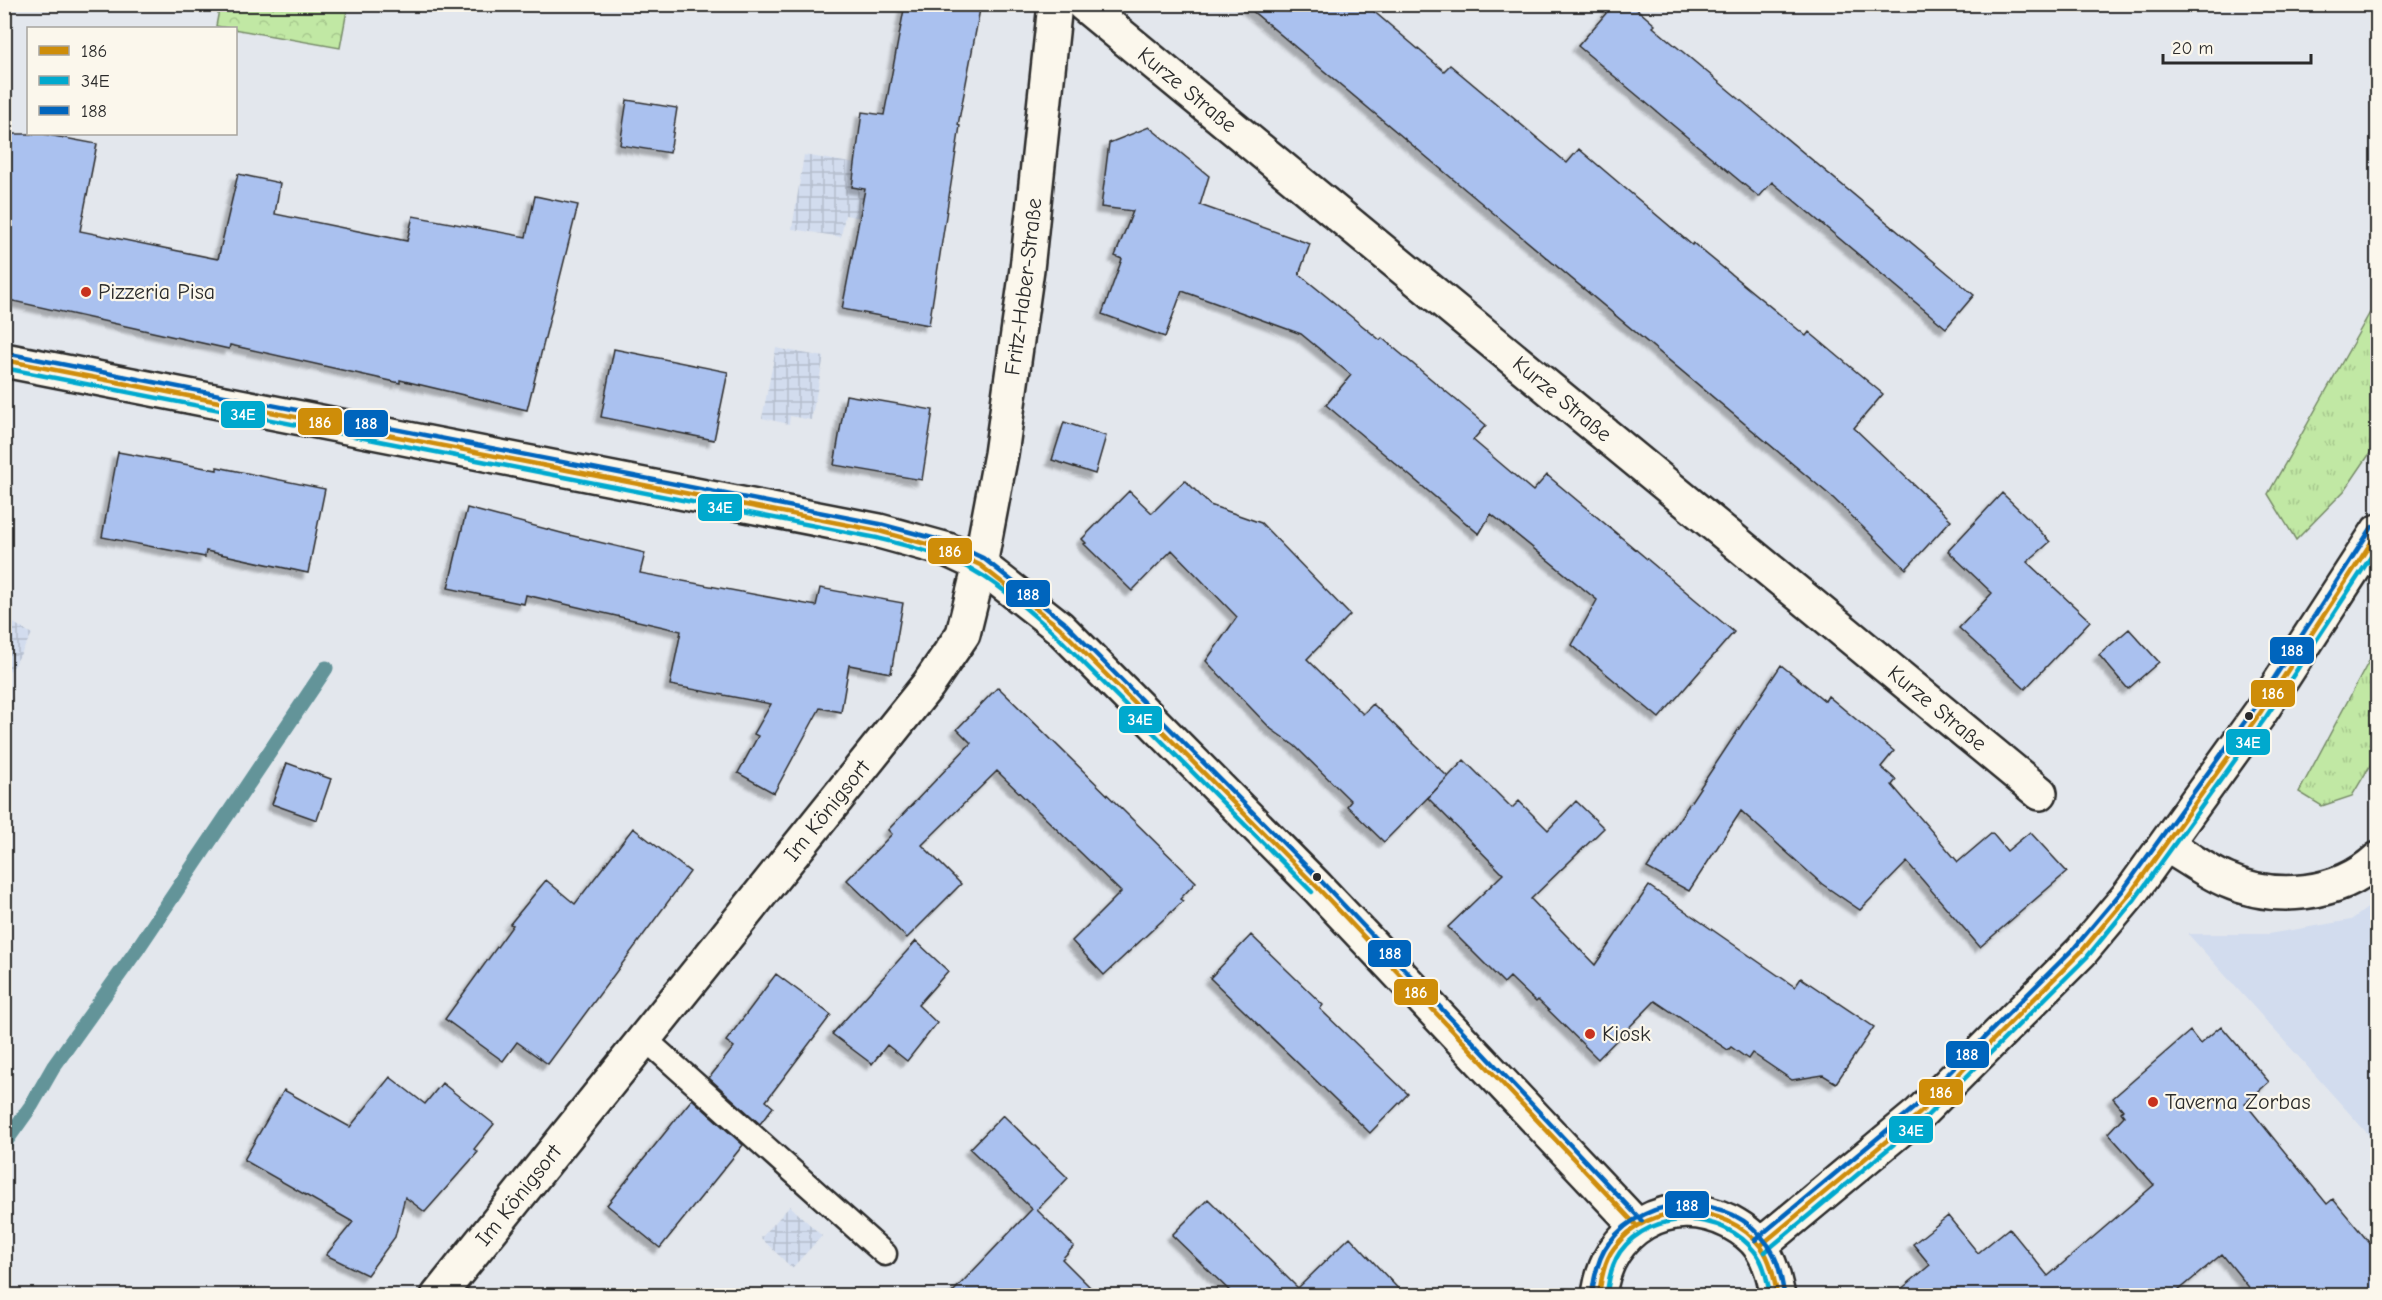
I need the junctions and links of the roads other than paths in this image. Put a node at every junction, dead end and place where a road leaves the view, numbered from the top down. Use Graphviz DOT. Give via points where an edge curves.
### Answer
graph roads {
  1 [pos="1055,4"];
  2 [pos="1083,4"];
  3 [pos="4,360"];
  4 [pos="2378,531"];
  5 [pos="980,565"];
  6 [pos="2040,793"];
  7 [pos="2166,845"];
  8 [pos="2378,859"];
  9 [pos="645,1039"];
  10 [pos="1637,1226"];
  11 [pos="1760,1246"];
  12 [pos="885,1254"];
  13 [pos="438,1296"];
  14 [pos="1599,1296"];
  15 [pos="1778,1296"];
  1 -- 5 [label="street, Fritz-Haber-Straße" via="1027,269"];
  2 -- 6 [label="street, Kurze Straße"];
  3 -- 5 [label="street" via="879,531 948,550"];
  4 -- 7 [label="street" via="2260,713"];
  5 -- 9 [label="street, Im Königsort" via="963,633 928,685"];
  5 -- 10 [label="street" via="1059,627 1317,886"];
  7 -- 8 [label="street" via="2226,880 2260,892 2304,892 2343,883"];
  7 -- 11 [label="street" via="2081,952 2012,1023 1920,1113"];
  9 -- 12 [label="lane"];
  9 -- 13 [label="street, Im Königsort"];
  10 -- 11 [label="street" via="1662,1214 1689,1210 1716,1215 1740,1227"];
  10 -- 14 [label="street" via="1615,1247 1601,1275"];
  11 -- 15 [label="street" via="1772,1269"];
}
